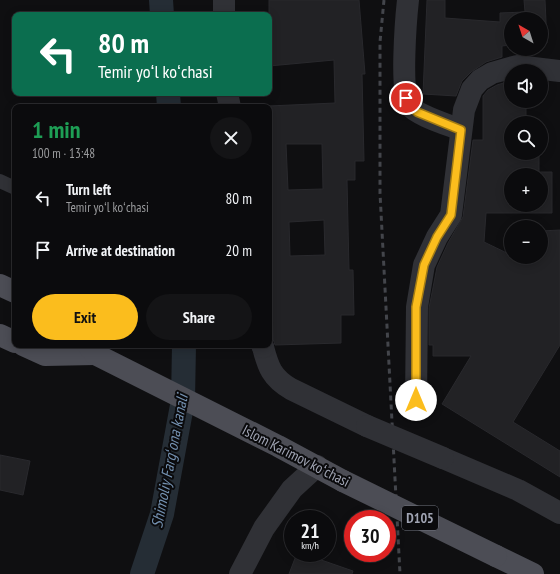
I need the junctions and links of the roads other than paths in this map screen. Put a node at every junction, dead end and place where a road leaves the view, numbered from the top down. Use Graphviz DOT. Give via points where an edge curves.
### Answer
graph roads {
  1 [pos="224,0"];
  2 [pos="408,0"];
  3 [pos="224,12"];
  4 [pos="560,71"];
  5 [pos="461,130"];
  6 [pos="0,181"];
  7 [pos="12,187"];
  8 [pos="0,286"];
  9 [pos="12,291"];
  10 [pos="0,335"];
  11 [pos="12,341"];
  12 [pos="30,348"];
  13 [pos="263,348"];
  14 [pos="92,350"];
  15 [pos="416,400"];
  16 [pos="317,466"];
  17 [pos="560,513"];
  18 [pos="496,556"];
  19 [pos="240,574"];
  20 [pos="523,574"];
  21 [pos="533,574"];
  1 -- 3 [label="street"];
  2 -- 5 [label="street" via="405,48 406,98 417,112"];
  4 -- 5 [label="street" via="517,66 486,76 472,89 464,110"];
  5 -- 15 [label="street" via="451,215 424,265 416,307"];
  6 -- 7 [label="lane"];
  8 -- 9 [label="main road"];
  10 -- 11 [label="main road"];
  12 -- 14 [label="main road, Islom Karimov koʻchasi / D105" via="45,355"];
  13 -- 17 [label="street, bridge" via="267,365 274,376 291,389 367,426 518,490"];
  14 -- 16 [label="main road, Islom Karimov koʻchasi / D105"];
  16 -- 18 [label="main road, Islom Karimov koʻchasi / D105, bridge"];
  16 -- 19 [label="street" via="292,489 264,528"];
  18 -- 20 [label="main road, D105"];
  18 -- 21 [label="main road, D105"];
}
